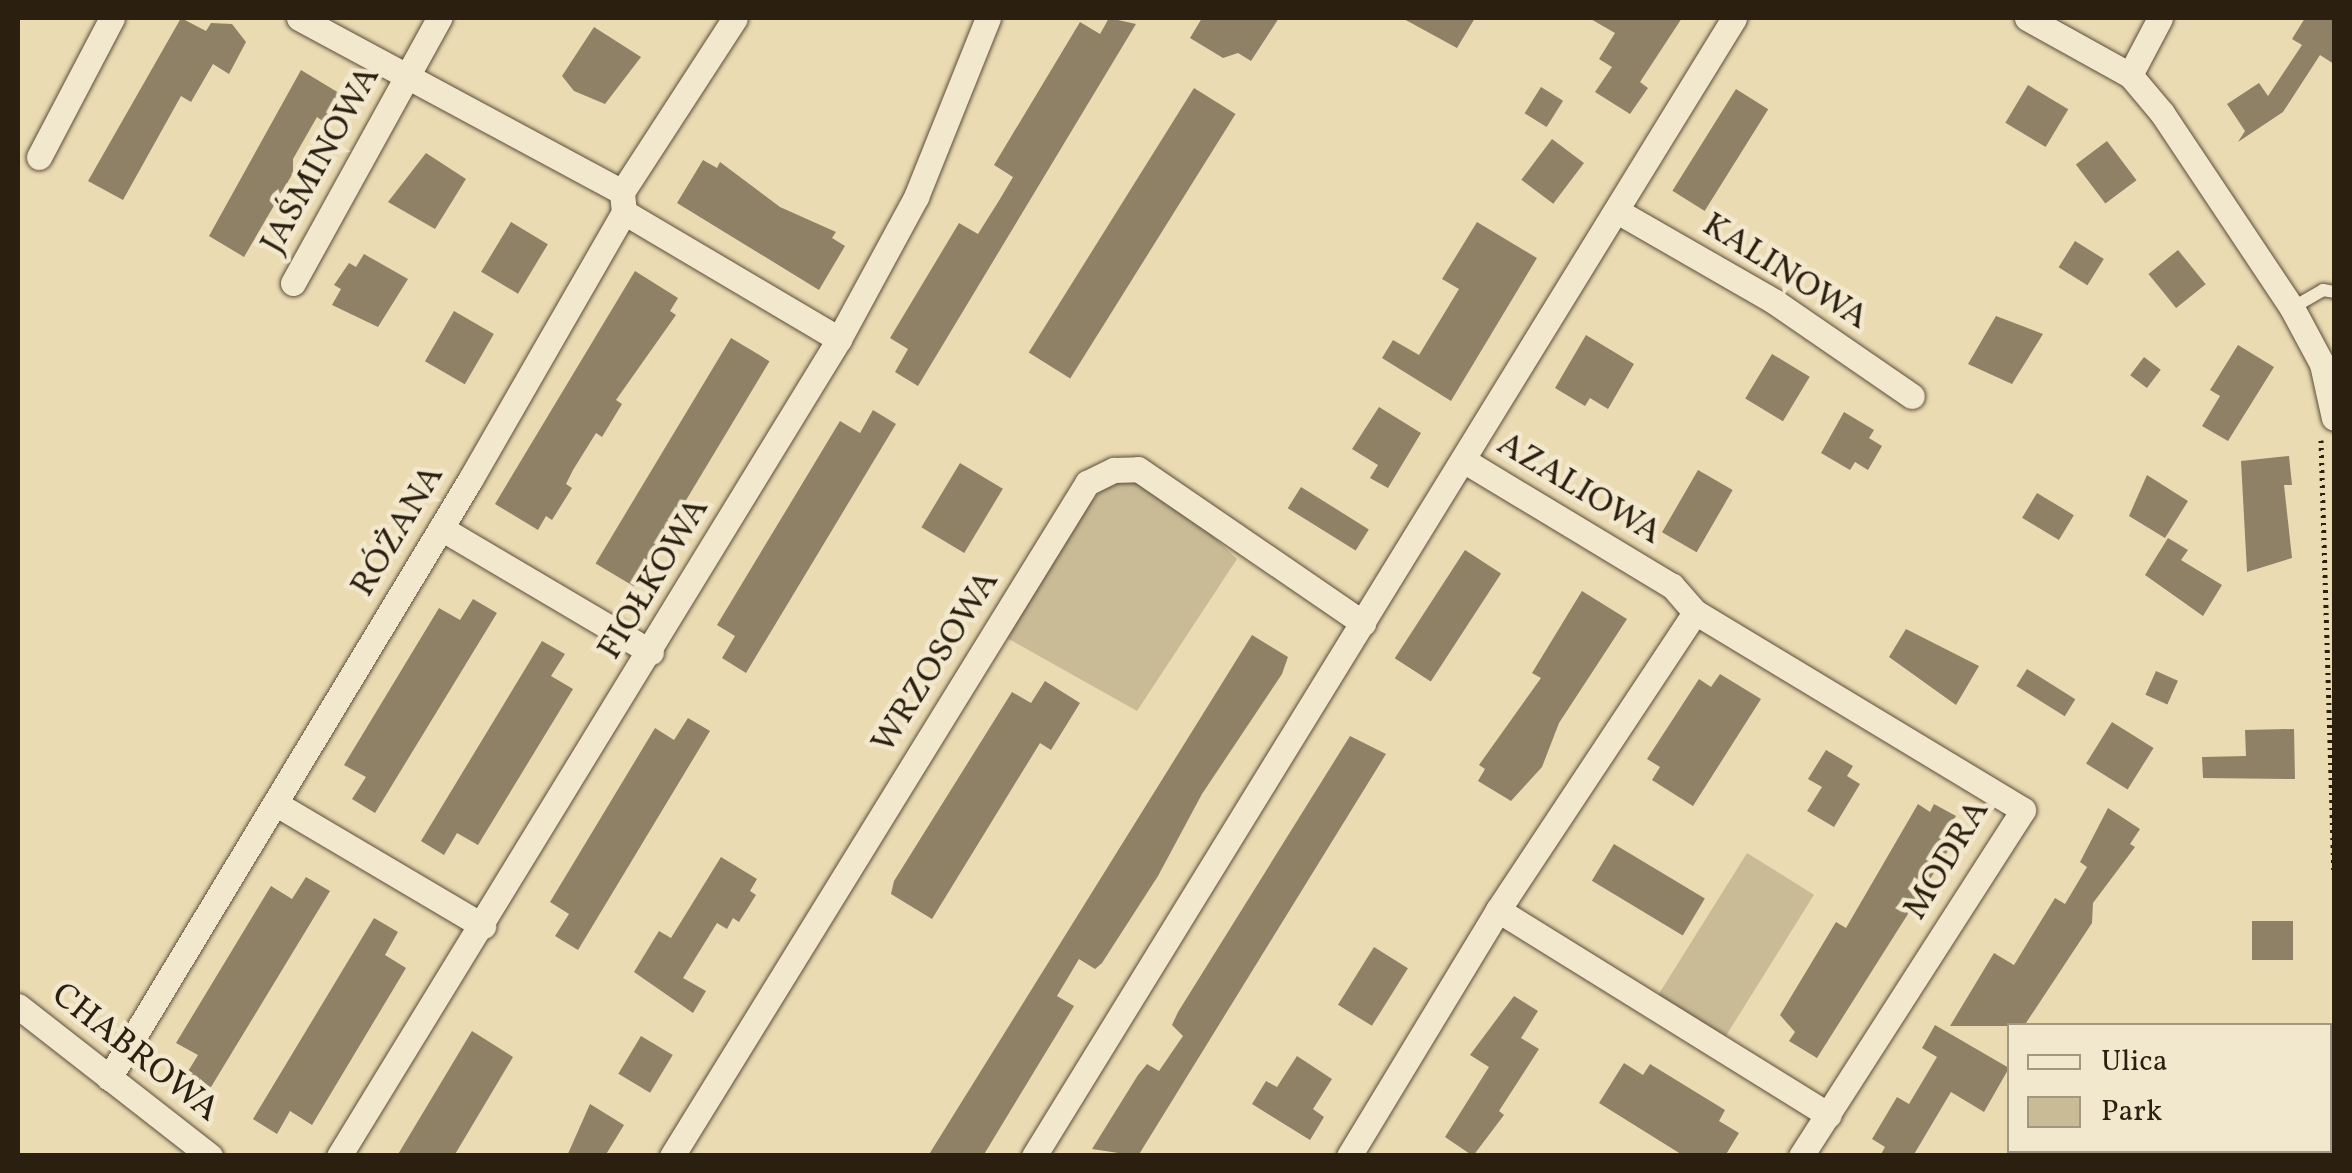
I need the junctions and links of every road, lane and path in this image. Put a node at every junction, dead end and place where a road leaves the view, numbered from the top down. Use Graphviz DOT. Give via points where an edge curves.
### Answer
graph roads {
  1 [pos="112,18"];
  2 [pos="299,18"];
  3 [pos="439,18"];
  4 [pos="736,18"];
  5 [pos="988,18"];
  6 [pos="1734,18"];
  7 [pos="2027,18"];
  8 [pos="2160,18"];
  9 [pos="2130,76"];
  10 [pos="405,78"];
  11 [pos="39,157"];
  12 [pos="623,202"];
  13 [pos="1617,211"];
  14 [pos="293,283"];
  15 [pos="2334,292"];
  16 [pos="2292,308"];
  17 [pos="839,339"];
  18 [pos="1912,396"];
  19 [pos="2327,424"];
  20 [pos="1465,461"];
  21 [pos="442,528"];
  22 [pos="1695,612"];
  23 [pos="1362,623"];
  24 [pos="651,652"];
  25 [pos="276,803"];
  26 [pos="2334,871"];
  27 [pos="1498,910"];
  28 [pos="484,926"];
  29 [pos="18,1006"];
  30 [pos="110,1078"];
  31 [pos="1830,1115"];
  32 [pos="210,1156"];
  33 [pos="339,1156"];
  34 [pos="672,1156"];
  35 [pos="1034,1156"];
  36 [pos="1349,1156"];
  37 [pos="1801,1156"];
  1 -- 11 [label="street"];
  2 -- 10 [label="street"];
  3 -- 10 [label="street, JAŚMINOWA"];
  4 -- 12 [label="street, RÓŻANA"];
  5 -- 17 [label="street, FIOŁKOWA" via="916,197"];
  6 -- 13 [label="street"];
  7 -- 9 [label="street"];
  8 -- 9 [label="street"];
  9 -- 16 [label="street"];
  10 -- 12 [label="street"];
  10 -- 14 [label="street, JAŚMINOWA"];
  12 -- 17 [label="street"];
  12 -- 21 [label="street, RÓŻANA"];
  13 -- 18 [label="street, KALINOWA" via="1775,302"];
  13 -- 20 [label="street"];
  15 -- 16 [label="lane"];
  16 -- 19 [label="street" via="2322,364"];
  17 -- 24 [label="street, FIOŁKOWA"];
  19 -- 26 [label="path"];
  20 -- 22 [label="street, AZALIOWA" via="1672,586"];
  20 -- 23 [label="street, AZALIOWA"];
  21 -- 24 [label="street"];
  21 -- 25 [label="street, RÓŻANA"];
  22 -- 27 [label="street"];
  22 -- 31 [label="street, MODRA" via="2023,810"];
  23 -- 34 [label="street, WRZOSOWA" via="1138,469 1114,470 1087,484"];
  23 -- 35 [label="street, AZALIOWA"];
  24 -- 28 [label="street, FIOŁKOWA"];
  25 -- 28 [label="street"];
  25 -- 30 [label="street, RÓŻANA"];
  27 -- 31 [label="street"];
  27 -- 36 [label="street"];
  28 -- 33 [label="street, FIOŁKOWA"];
  29 -- 30 [label="street, CHABROWA"];
  30 -- 32 [label="street, CHABROWA"];
  31 -- 37 [label="street, MODRA"];
}
